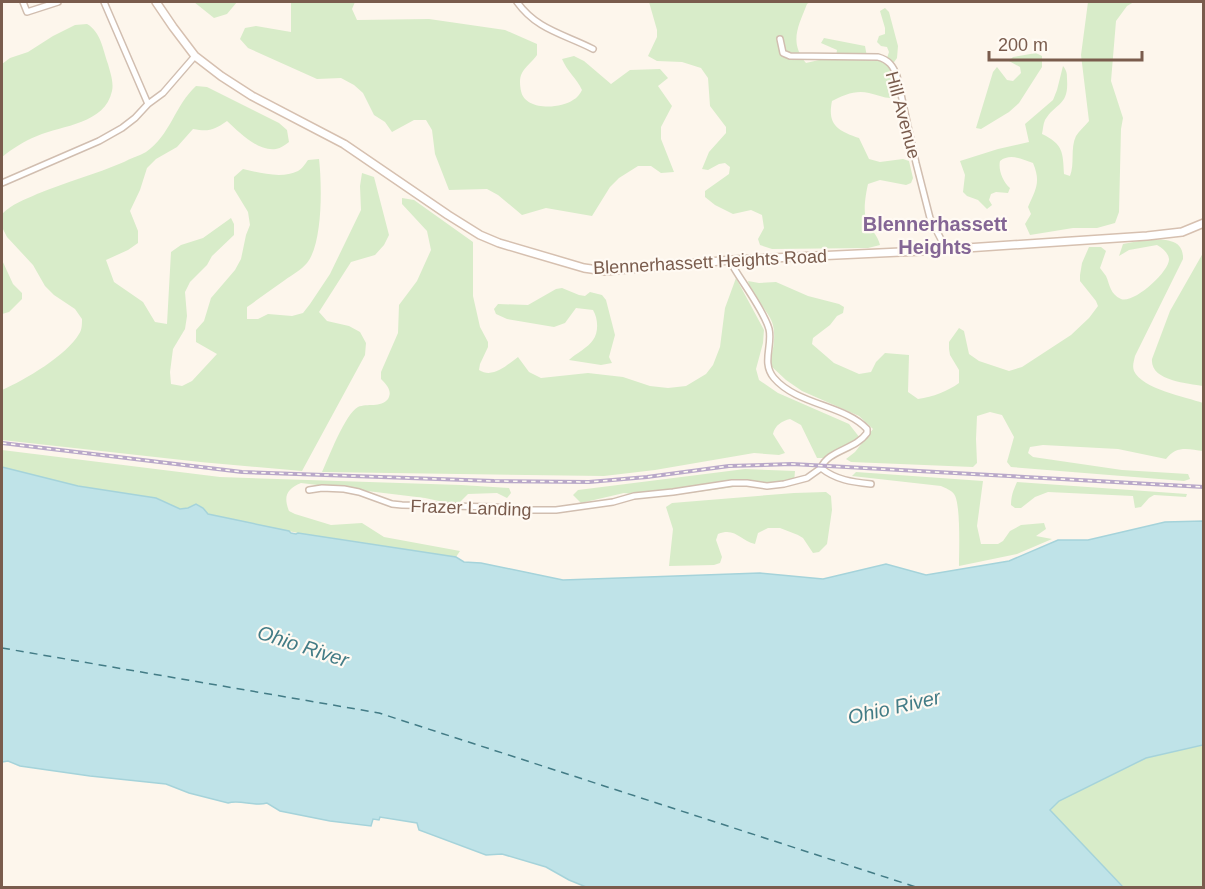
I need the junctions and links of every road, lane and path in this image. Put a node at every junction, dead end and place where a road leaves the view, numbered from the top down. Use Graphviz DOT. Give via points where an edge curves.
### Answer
graph roads {
  1 [pos="23,2"];
  2 [pos="58,2"];
  3 [pos="104,2"];
  4 [pos="156,2"];
  5 [pos="517,2"];
  6 [pos="780,39"];
  7 [pos="593,49"];
  8 [pos="195,56"];
  9 [pos="148,104"];
  10 [pos="2,183"];
  11 [pos="1203,223"];
  12 [pos="946,249"];
  13 [pos="732,260"];
  14 [pos="821,468"];
  15 [pos="871,484"];
  16 [pos="309,490"];
  1 -- 2 [label="street" via="27,12"];
  3 -- 9 [label="street"];
  4 -- 8 [label="street, Blennerhassett Heights Road"];
  5 -- 7 [label="street" via="546,28"];
  6 -- 12 [label="street, Hill Avenue" via="785,55 878,57 894,67 930,218"];
  8 -- 9 [label="street" via="163,93"];
  8 -- 13 [label="street, Blennerhassett Heights Road" via="252,96 344,144 448,215 499,243 596,271"];
  9 -- 10 [label="street" via="122,128 99,141"];
  11 -- 12 [label="street, Blennerhassett Heights Road" via="1182,232"];
  12 -- 13 [label="street, Blennerhassett Heights Road"];
  13 -- 14 [label="street, Frazer Landing" via="769,330 767,361 772,377 788,390 856,420 867,429 857,443 835,453"];
  14 -- 15 [label="street" via="843,480"];
  14 -- 16 [label="street, Frazer Landing" via="807,478 784,484 732,483 556,510 402,505 344,489"];
}
